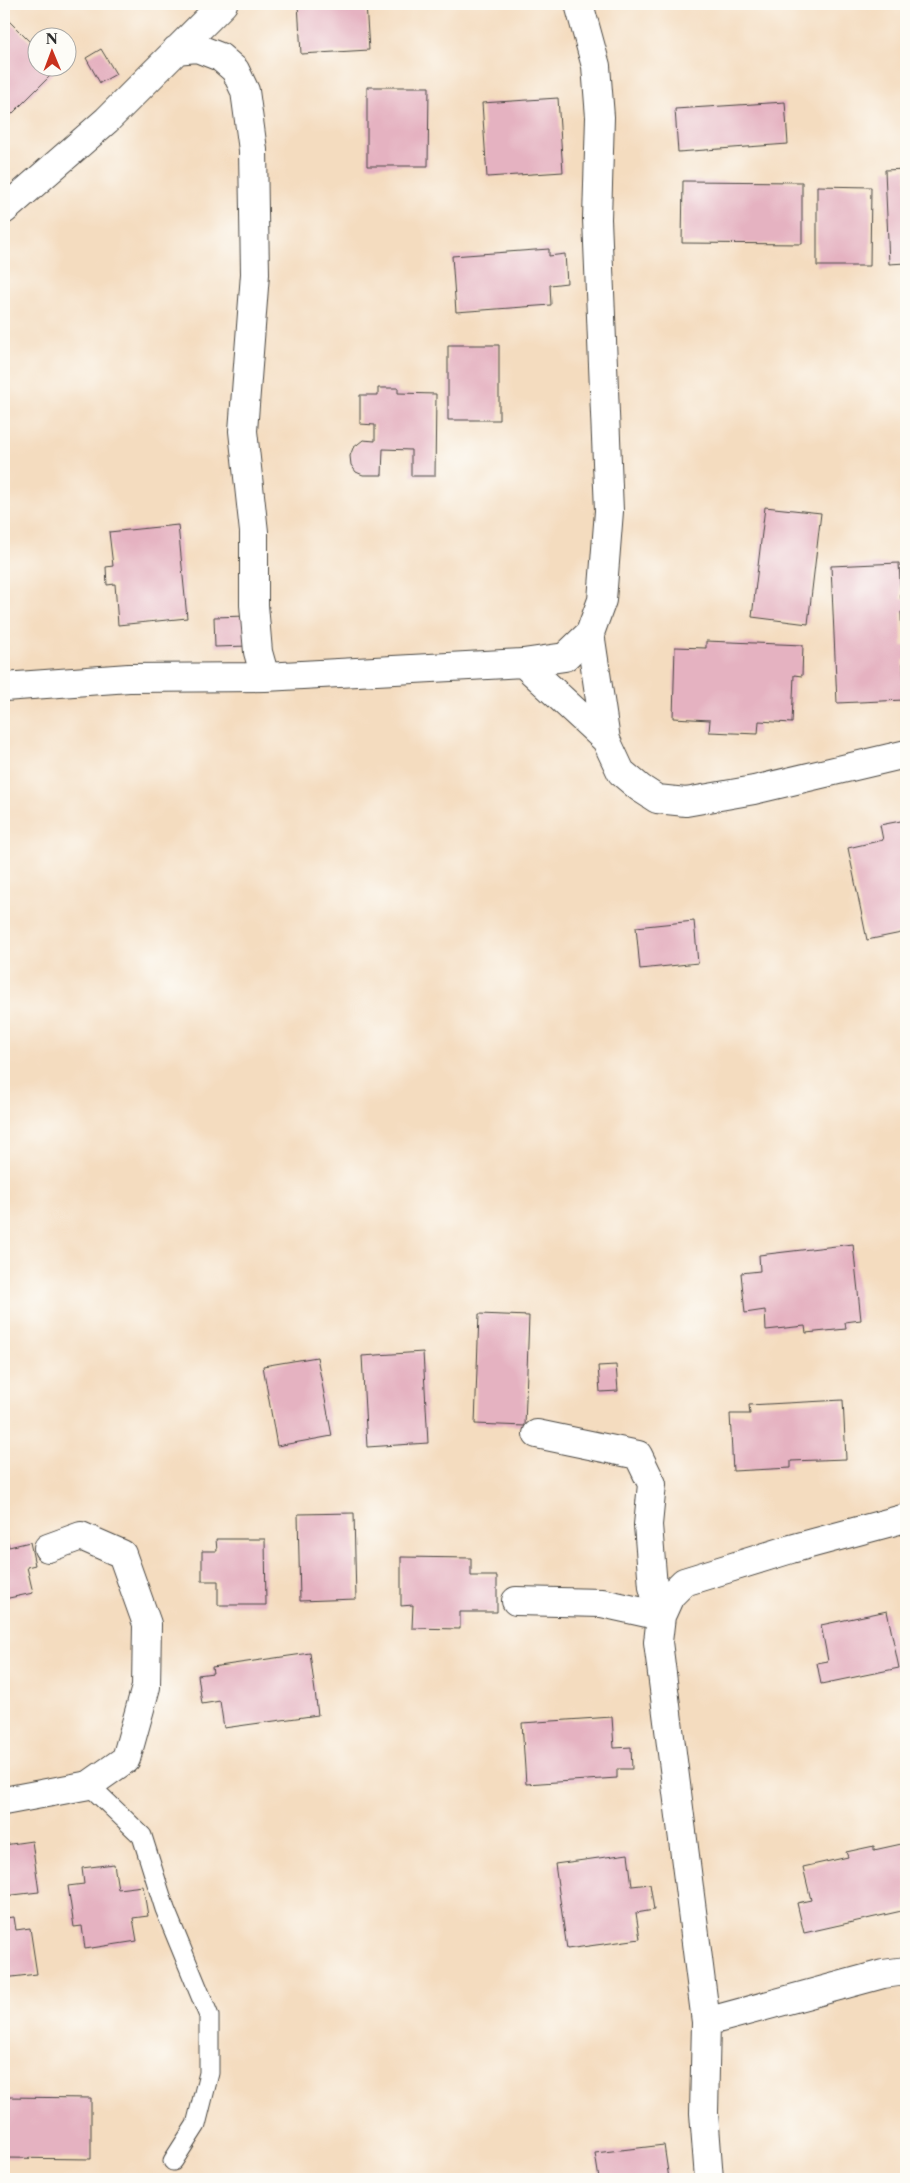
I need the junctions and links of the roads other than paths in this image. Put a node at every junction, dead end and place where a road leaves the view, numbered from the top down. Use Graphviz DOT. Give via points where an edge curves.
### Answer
graph roads {
  1 [pos="222,4"];
  2 [pos="579,4"];
  3 [pos="176,50"];
  4 [pos="4,210"];
  5 [pos="590,633"];
  6 [pos="523,664"];
  7 [pos="264,677"];
  8 [pos="4,687"];
  9 [pos="606,740"];
  10 [pos="906,754"];
  11 [pos="537,1434"];
  12 [pos="906,1518"];
  13 [pos="48,1548"];
  14 [pos="516,1601"];
  15 [pos="661,1616"];
  16 [pos="89,1785"];
  17 [pos="4,1801"];
  18 [pos="906,1971"];
  19 [pos="706,2022"];
  20 [pos="173,2161"];
  21 [pos="709,2179"];
  1 -- 3 [label="street"];
  2 -- 5 [label="street" via="596,66 600,117 597,219 609,511 602,600"];
  3 -- 4 [label="street" via="107,120"];
  3 -- 7 [label="street" via="197,48 220,57 235,70 245,91 248,111 253,150 255,274 243,431 254,532 254,606"];
  5 -- 6 [label="street" via="565,657"];
  5 -- 9 [label="street"];
  6 -- 7 [label="street"];
  6 -- 9 [label="street"];
  7 -- 8 [label="street" via="129,678"];
  9 -- 10 [label="street" via="620,772 640,788 657,799 686,802 754,790"];
  11 -- 15 [label="street" via="638,1455 652,1484 648,1525 653,1587"];
  12 -- 15 [label="street" via="684,1582 670,1596"];
  13 -- 16 [label="street" via="81,1536 122,1554 147,1624 146,1687 126,1759"];
  14 -- 15 [label="street" via="602,1603"];
  15 -- 19 [label="street" via="658,1642"];
  16 -- 17 [label="street"];
  16 -- 20 [label="lane" via="142,1836 165,1909 209,2016 209,2073 196,2125"];
  18 -- 19 [label="street" via="883,1974"];
  19 -- 21 [label="street" via="704,2113"];
}
